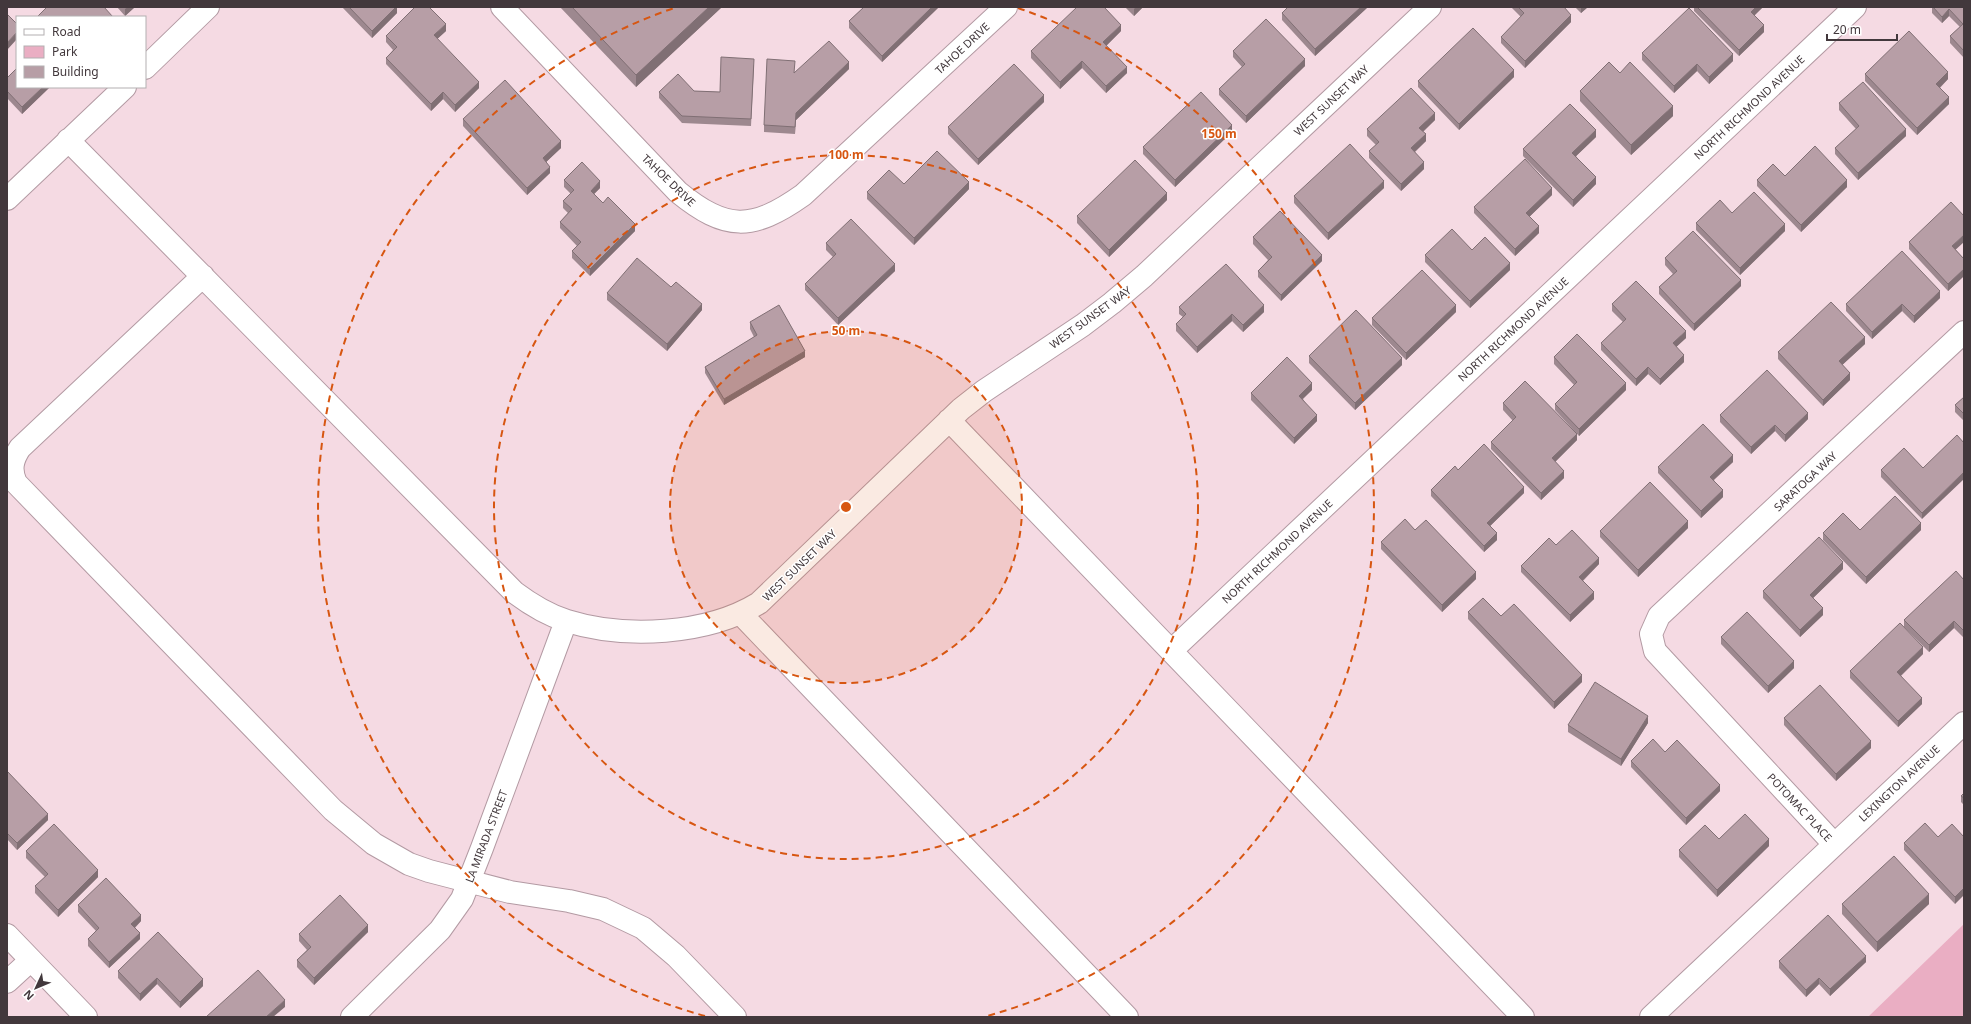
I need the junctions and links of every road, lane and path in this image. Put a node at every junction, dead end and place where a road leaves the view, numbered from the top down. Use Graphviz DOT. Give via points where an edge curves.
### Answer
graph roads {
  1 [pos="208,7"];
  2 [pos="502,7"];
  3 [pos="1006,7"];
  4 [pos="1430,7"];
  5 [pos="1855,7"];
  6 [pos="146,67"];
  7 [pos="124,88"];
  8 [pos="68,140"];
  9 [pos="7,199"];
  10 [pos="203,276"];
  11 [pos="1964,332"];
  12 [pos="949,420"];
  13 [pos="741,614"];
  14 [pos="566,621"];
  15 [pos="1651,634"];
  16 [pos="1171,651"];
  17 [pos="1964,723"];
  18 [pos="1834,844"];
  19 [pos="469,882"];
  20 [pos="7,935"];
  21 [pos="31,960"];
  22 [pos="7,982"];
  23 [pos="86,1017"];
  24 [pos="352,1017"];
  25 [pos="735,1017"];
  26 [pos="1127,1017"];
  27 [pos="1523,1017"];
  28 [pos="1651,1017"];
  1 -- 6 [label="street"];
  2 -- 3 [label="street, TAHOE DRIVE" via="678,192 698,209 721,219 742,223 783,209 803,195"];
  4 -- 12 [label="street, WEST SUNSET WAY" via="1112,304 984,391"];
  5 -- 16 [label="street, NORTH RICHMOND AVENUE"];
  7 -- 8 [label="street"];
  8 -- 9 [label="street"];
  8 -- 10 [label="street, WEST SUNSET WAY"];
  10 -- 14 [label="street, WEST SUNSET WAY" via="514,592 544,612"];
  10 -- 19 [label="street" via="20,448 12,464 12,474 23,492 333,810 391,854 430,871"];
  11 -- 15 [label="street, SARATOGA WAY" via="1659,616"];
  12 -- 13 [label="street, WEST SUNSET WAY" via="759,603"];
  12 -- 16 [label="street"];
  13 -- 14 [label="street, WEST SUNSET WAY" via="705,624 659,631 608,630"];
  13 -- 26 [label="street"];
  14 -- 19 [label="street, LA MIRADA STREET"];
  15 -- 18 [label="street, POTOMAC PLACE" via="1656,651"];
  16 -- 27 [label="street"];
  17 -- 18 [label="street, LEXINGTON AVENUE"];
  18 -- 28 [label="street, POTOMAC PLACE"];
  19 -- 24 [label="street, LA MIRADA STREET" via="455,911 440,930"];
  19 -- 25 [label="street" via="603,909 638,925 676,956"];
  20 -- 21 [label="street"];
  21 -- 22 [label="street"];
  21 -- 23 [label="street"];
}
